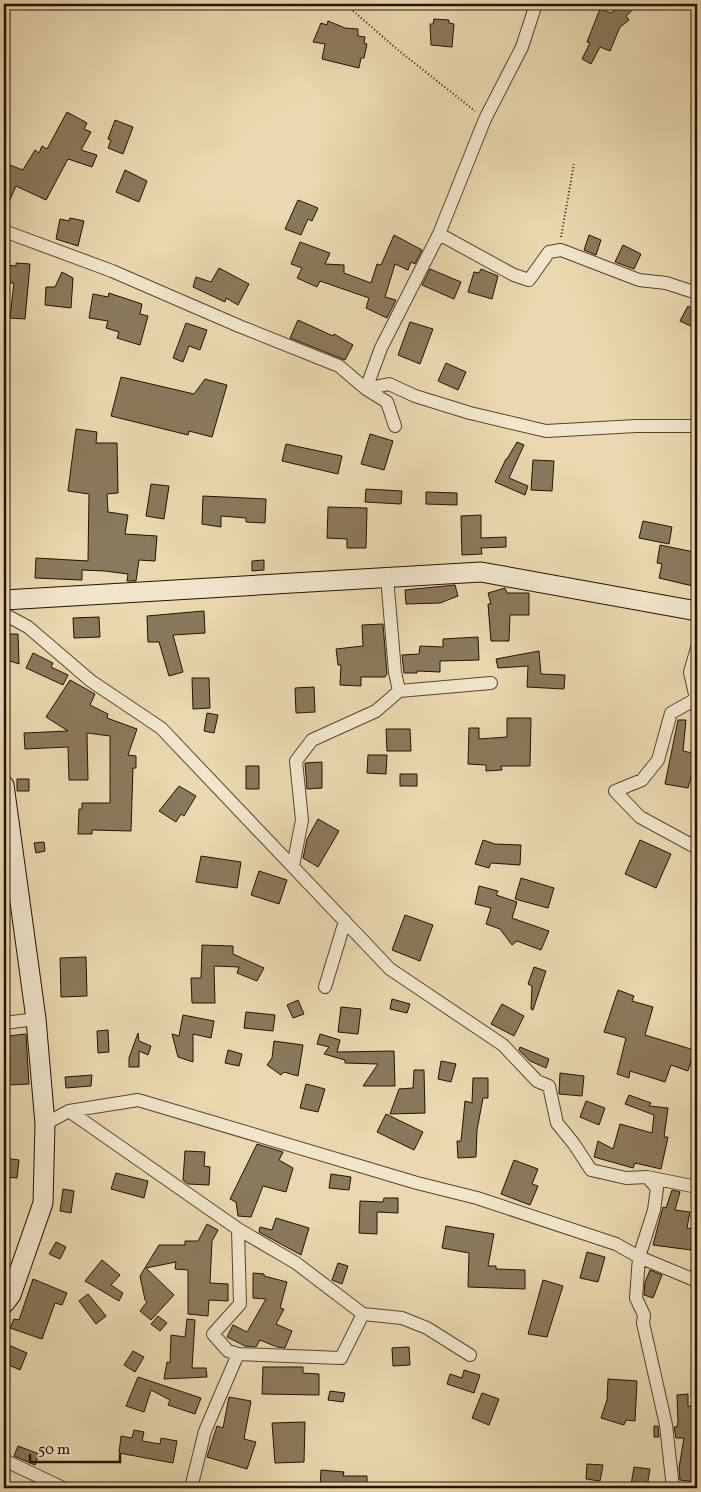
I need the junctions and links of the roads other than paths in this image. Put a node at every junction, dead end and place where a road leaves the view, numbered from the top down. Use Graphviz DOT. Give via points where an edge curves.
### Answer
graph roads {
  1 [pos="536,4"];
  2 [pos="4,231"];
  3 [pos="439,234"];
  4 [pos="697,294"];
  5 [pos="366,389"];
  6 [pos="395,426"];
  7 [pos="697,426"];
  8 [pos="387,577"];
  9 [pos="4,600"];
  10 [pos="697,611"];
  11 [pos="4,614"];
  12 [pos="697,648"];
  13 [pos="492,683"];
  14 [pos="399,691"];
  15 [pos="4,785"];
  16 [pos="697,848"];
  17 [pos="293,866"];
  18 [pos="345,921"];
  19 [pos="325,987"];
  20 [pos="36,1020"];
  21 [pos="4,1024"];
  22 [pos="69,1111"];
  23 [pos="45,1124"];
  24 [pos="647,1177"];
  25 [pos="697,1187"];
  26 [pos="238,1229"];
  27 [pos="639,1257"];
  28 [pos="697,1281"];
  29 [pos="4,1304"];
  30 [pos="363,1314"];
  31 [pos="238,1354"];
  32 [pos="470,1355"];
  33 [pos="4,1460"];
  34 [pos="63,1488"];
  35 [pos="191,1488"];
  36 [pos="673,1488"];
  1 -- 3 [label="street" via="522,47 485,119"];
  2 -- 5 [label="street" via="112,271 339,366"];
  3 -- 4 [label="street" via="529,280 549,252 562,250 639,280 666,283"];
  3 -- 5 [label="street" via="381,348"];
  5 -- 6 [label="street" via="388,402"];
  5 -- 7 [label="street" via="389,384 414,396 470,413 546,431"];
  8 -- 9 [label="street"];
  8 -- 10 [label="street" via="481,572"];
  8 -- 14 [label="street"];
  11 -- 17 [label="street" via="28,627 91,682 161,728"];
  12 -- 16 [label="street" via="690,672 696,699 671,714 658,760 642,780 615,791 640,817"];
  13 -- 14 [label="street"];
  14 -- 17 [label="street" via="376,711 312,740 296,761 302,820"];
  15 -- 20 [label="street"];
  17 -- 18 [label="street"];
  18 -- 19 [label="street"];
  18 -- 24 [label="street" via="390,969 503,1045 537,1081 549,1086 558,1123 591,1170 626,1178"];
  20 -- 21 [label="street"];
  20 -- 23 [label="street"];
  22 -- 23 [label="street"];
  22 -- 26 [label="street"];
  22 -- 27 [label="street" via="138,1100 477,1198 616,1244"];
  23 -- 29 [label="street" via="43,1203 11,1295"];
  24 -- 25 [label="street"];
  24 -- 27 [label="street" via="656,1188 654,1210"];
  26 -- 30 [label="street" via="296,1263"];
  26 -- 31 [label="street" via="240,1304 214,1334 228,1350"];
  27 -- 28 [label="street"];
  27 -- 36 [label="street" via="636,1298 644,1315 643,1324 666,1425"];
  30 -- 31 [label="street" via="341,1358"];
  30 -- 32 [label="street" via="402,1318 428,1328"];
  31 -- 35 [label="street" via="204,1430"];
  33 -- 34 [label="street"];
}
